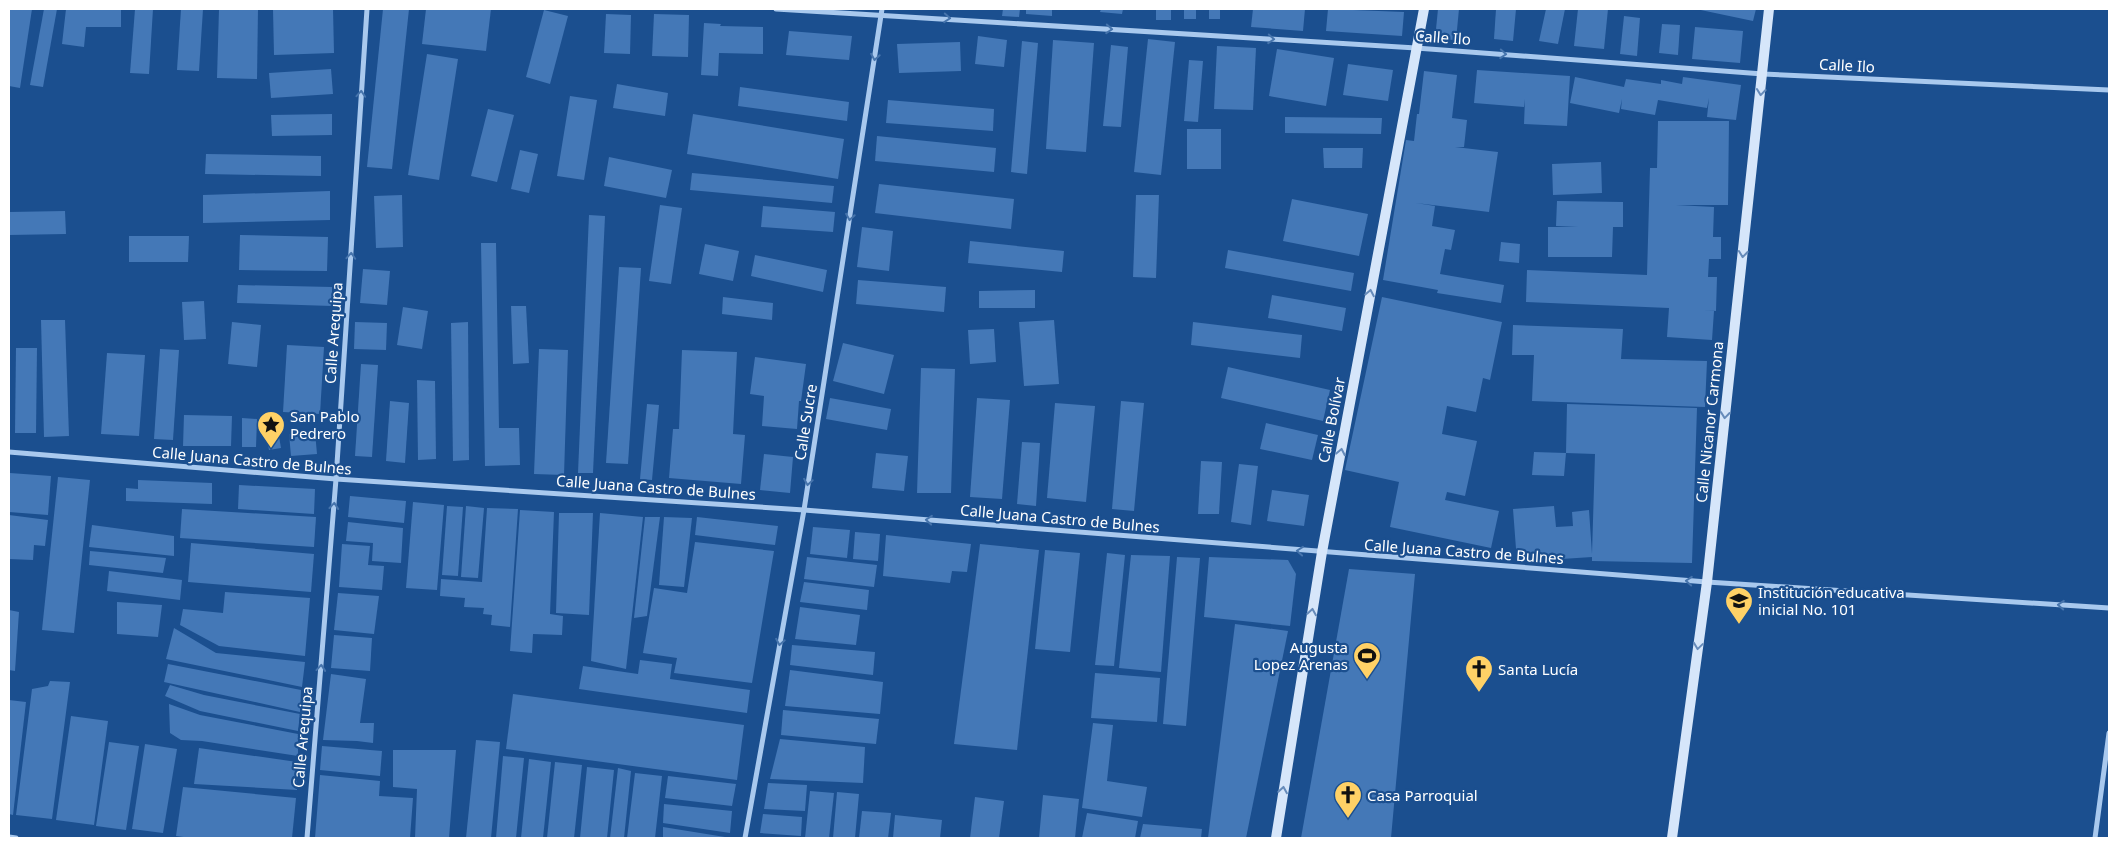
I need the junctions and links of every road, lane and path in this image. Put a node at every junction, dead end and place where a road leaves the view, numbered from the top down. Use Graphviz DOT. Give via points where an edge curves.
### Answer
graph roads {
  1 [pos="367,9"];
  2 [pos="776,9"];
  3 [pos="1424,9"];
  4 [pos="1769,9"];
  5 [pos="882,12"];
  6 [pos="1416,48"];
  7 [pos="1763,74"];
  8 [pos="2109,90"];
  9 [pos="9,452"];
  10 [pos="336,479"];
  11 [pos="804,510"];
  12 [pos="1322,552"];
  13 [pos="1707,582"];
  14 [pos="2109,608"];
  15 [pos="2109,733"];
  16 [pos="9,838"];
  17 [pos="16,838"];
  18 [pos="307,838"];
  19 [pos="745,838"];
  20 [pos="1276,838"];
  21 [pos="1672,838"];
  22 [pos="2095,838"];
  10 -- 1 [label="street, Calle Arequipa, one-way"];
  2 -- 5 [label="street, Calle Ilo"];
  3 -- 6 [label="street, Calle Bolívar"];
  4 -- 7 [label="street, Calle Nicanor Carmona"];
  5 -- 6 [label="street, Calle Ilo, one-way"];
  5 -- 11 [label="street, Calle Sucre, one-way"];
  6 -- 7 [label="street, Calle Ilo, one-way"];
  12 -- 6 [label="street, Calle Bolívar, one-way"];
  7 -- 8 [label="street, Calle Ilo"];
  7 -- 13 [label="street, Calle Nicanor Carmona, one-way"];
  9 -- 10 [label="street, Calle Juana Castro de Bulnes"];
  10 -- 11 [label="street, Calle Juana Castro de Bulnes"];
  18 -- 10 [label="street, Calle Arequipa, one-way"];
  12 -- 11 [label="street, Calle Juana Castro de Bulnes, one-way"];
  11 -- 19 [label="street, Calle Sucre, one-way"];
  13 -- 12 [label="street, Calle Juana Castro de Bulnes, one-way"];
  20 -- 12 [label="street, Calle Bolívar, one-way"];
  14 -- 13 [label="street, Calle Juana Castro de Bulnes, one-way"];
  13 -- 21 [label="street, Calle Nicanor Carmona, one-way"];
  15 -- 22 [label="street"];
  16 -- 17 [label="street"];
}
